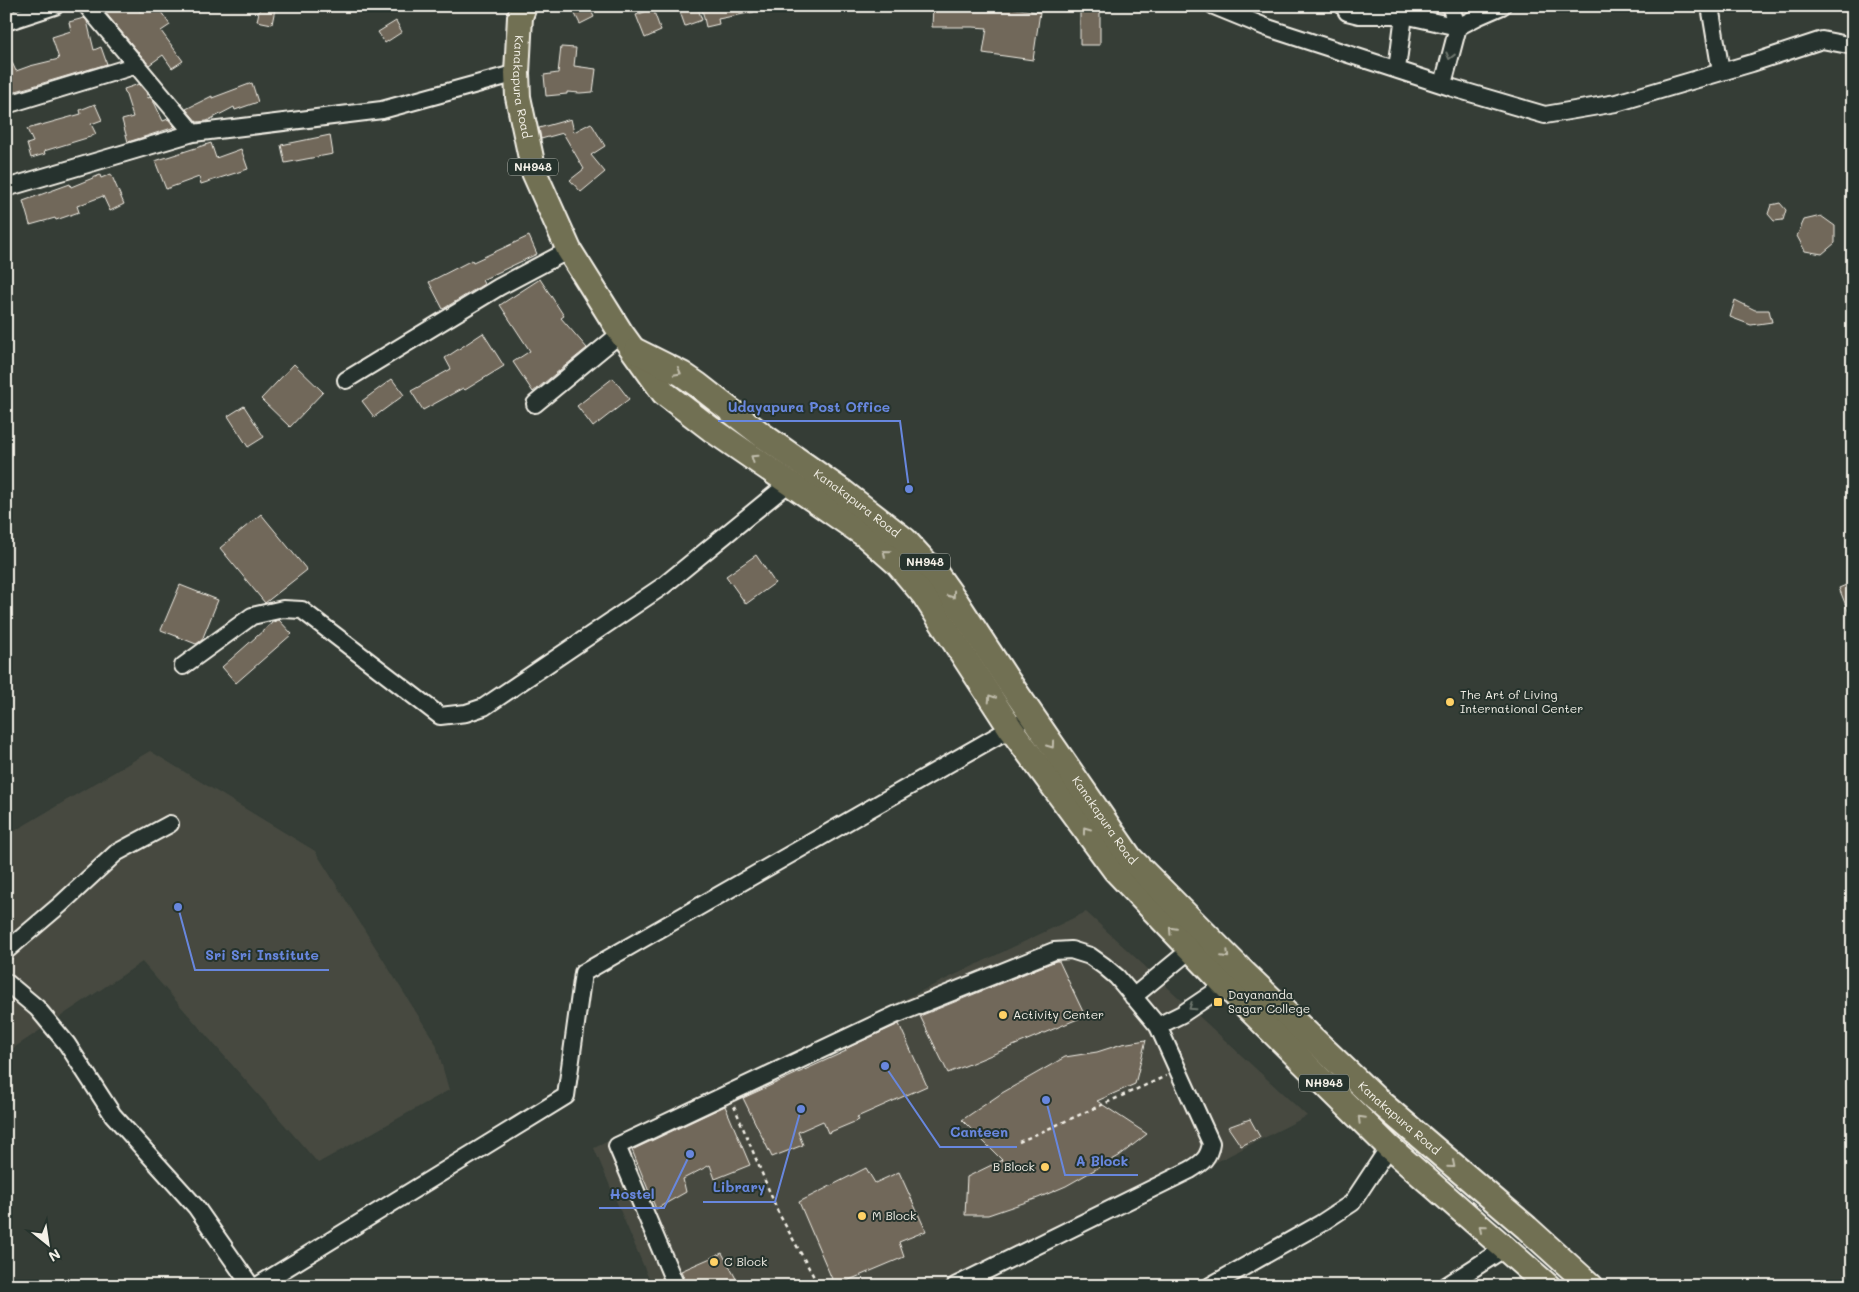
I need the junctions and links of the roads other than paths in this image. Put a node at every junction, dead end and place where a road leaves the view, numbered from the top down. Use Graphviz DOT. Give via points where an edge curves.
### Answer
graph roads {
  1 [pos="55,6"];
  2 [pos="87,6"];
  3 [pos="524,6"];
  4 [pos="1214,6"];
  5 [pos="1344,6"];
  6 [pos="1450,6"];
  7 [pos="1502,6"];
  8 [pos="1710,6"];
  9 [pos="1401,11"];
  10 [pos="6,22"];
  11 [pos="1458,27"];
  12 [pos="1853,46"];
  13 [pos="136,65"];
  14 [pos="1396,70"];
  15 [pos="1721,72"];
  16 [pos="517,73"];
  17 [pos="1443,84"];
  18 [pos="6,105"];
  19 [pos="193,132"];
  20 [pos="6,188"];
  21 [pos="569,250"];
  22 [pos="628,341"];
  23 [pos="346,380"];
  24 [pos="535,404"];
  25 [pos="789,483"];
  26 [pos="870,527"];
  27 [pos="183,666"];
  28 [pos="1031,716"];
  29 [pos="1011,728"];
  30 [pos="170,824"];
  31 [pos="1190,950"];
  32 [pos="6,951"];
  33 [pos="6,982"];
  34 [pos="1225,985"];
  35 [pos="1133,997"];
  36 [pos="1158,1026"];
  37 [pos="1389,1148"];
  38 [pos="1505,1248"];
  39 [pos="1564,1261"];
  40 [pos="1546,1284"];
  41 [pos="251,1286"];
  42 [pos="257,1286"];
  43 [pos="676,1286"];
  44 [pos="955,1286"];
  45 [pos="1210,1286"];
  46 [pos="1446,1286"];
  47 [pos="1591,1286"];
  1 -- 10 [label="street"];
  2 -- 13 [label="street"];
  3 -- 16 [label="highway, Kanakapura Road / NH948" via="520,17"];
  4 -- 14 [label="street" via="1268,28"];
  5 -- 9 [label="street" via="1347,12 1359,15"];
  6 -- 11 [label="street"];
  7 -- 11 [label="street"];
  8 -- 15 [label="street"];
  9 -- 11 [label="street"];
  9 -- 14 [label="street"];
  11 -- 17 [label="street, one-way"];
  12 -- 15 [label="street" via="1822,40"];
  13 -- 18 [label="street"];
  13 -- 19 [label="street"];
  14 -- 17 [label="street"];
  15 -- 17 [label="street" via="1616,103 1545,115"];
  16 -- 19 [label="street" via="382,110"];
  16 -- 21 [label="highway, Kanakapura Road / NH948" via="518,97 534,172"];
  19 -- 20 [label="street"];
  21 -- 22 [label="highway, Kanakapura Road / NH948"];
  21 -- 23 [label="street" via="498,287"];
  22 -- 24 [label="street"];
  25 -- 22 [label="highway, Kanakapura Road / NH948, one-way" via="664,393"];
  22 -- 26 [label="highway, Kanakapura Road / NH948, one-way" via="682,374 842,492"];
  25 -- 26 [label="highway, Kanakapura Road / NH948"];
  25 -- 27 [label="street" via="663,586 484,707 466,713 440,716 302,610 283,609 252,616"];
  26 -- 28 [label="highway, Kanakapura Road / NH948, one-way" via="905,540 937,575"];
  29 -- 26 [label="highway, Kanakapura Road / NH948, one-way" via="924,595"];
  28 -- 29 [label="street"];
  28 -- 39 [label="highway, Kanakapura Road / NH948, one-way" via="1130,858 1257,986 1369,1092"];
  31 -- 29 [label="highway, Kanakapura Road / NH948, one-way" via="1115,870"];
  29 -- 42 [label="street" via="583,973 566,1096"];
  30 -- 32 [label="street" via="116,853"];
  31 -- 34 [label="highway, Kanakapura Road / NH948"];
  31 -- 35 [label="street"];
  33 -- 41 [label="street" via="37,1008 67,1044 113,1115 196,1207"];
  34 -- 36 [label="street, one-way"];
  37 -- 34 [label="highway, Kanakapura Road / NH948, one-way"];
  35 -- 36 [label="street"];
  35 -- 43 [label="street" via="1117,977 1090,956 1071,950 1054,951 895,1015 617,1146"];
  36 -- 44 [label="street" via="1211,1143 1207,1159"];
  38 -- 37 [label="highway, Kanakapura Road / NH948, one-way"];
  37 -- 45 [label="street" via="1352,1203"];
  38 -- 40 [label="highway, Kanakapura Road / NH948"];
  38 -- 46 [label="street"];
  39 -- 40 [label="highway"];
  39 -- 47 [label="highway, Kanakapura Road / NH948"];
}
